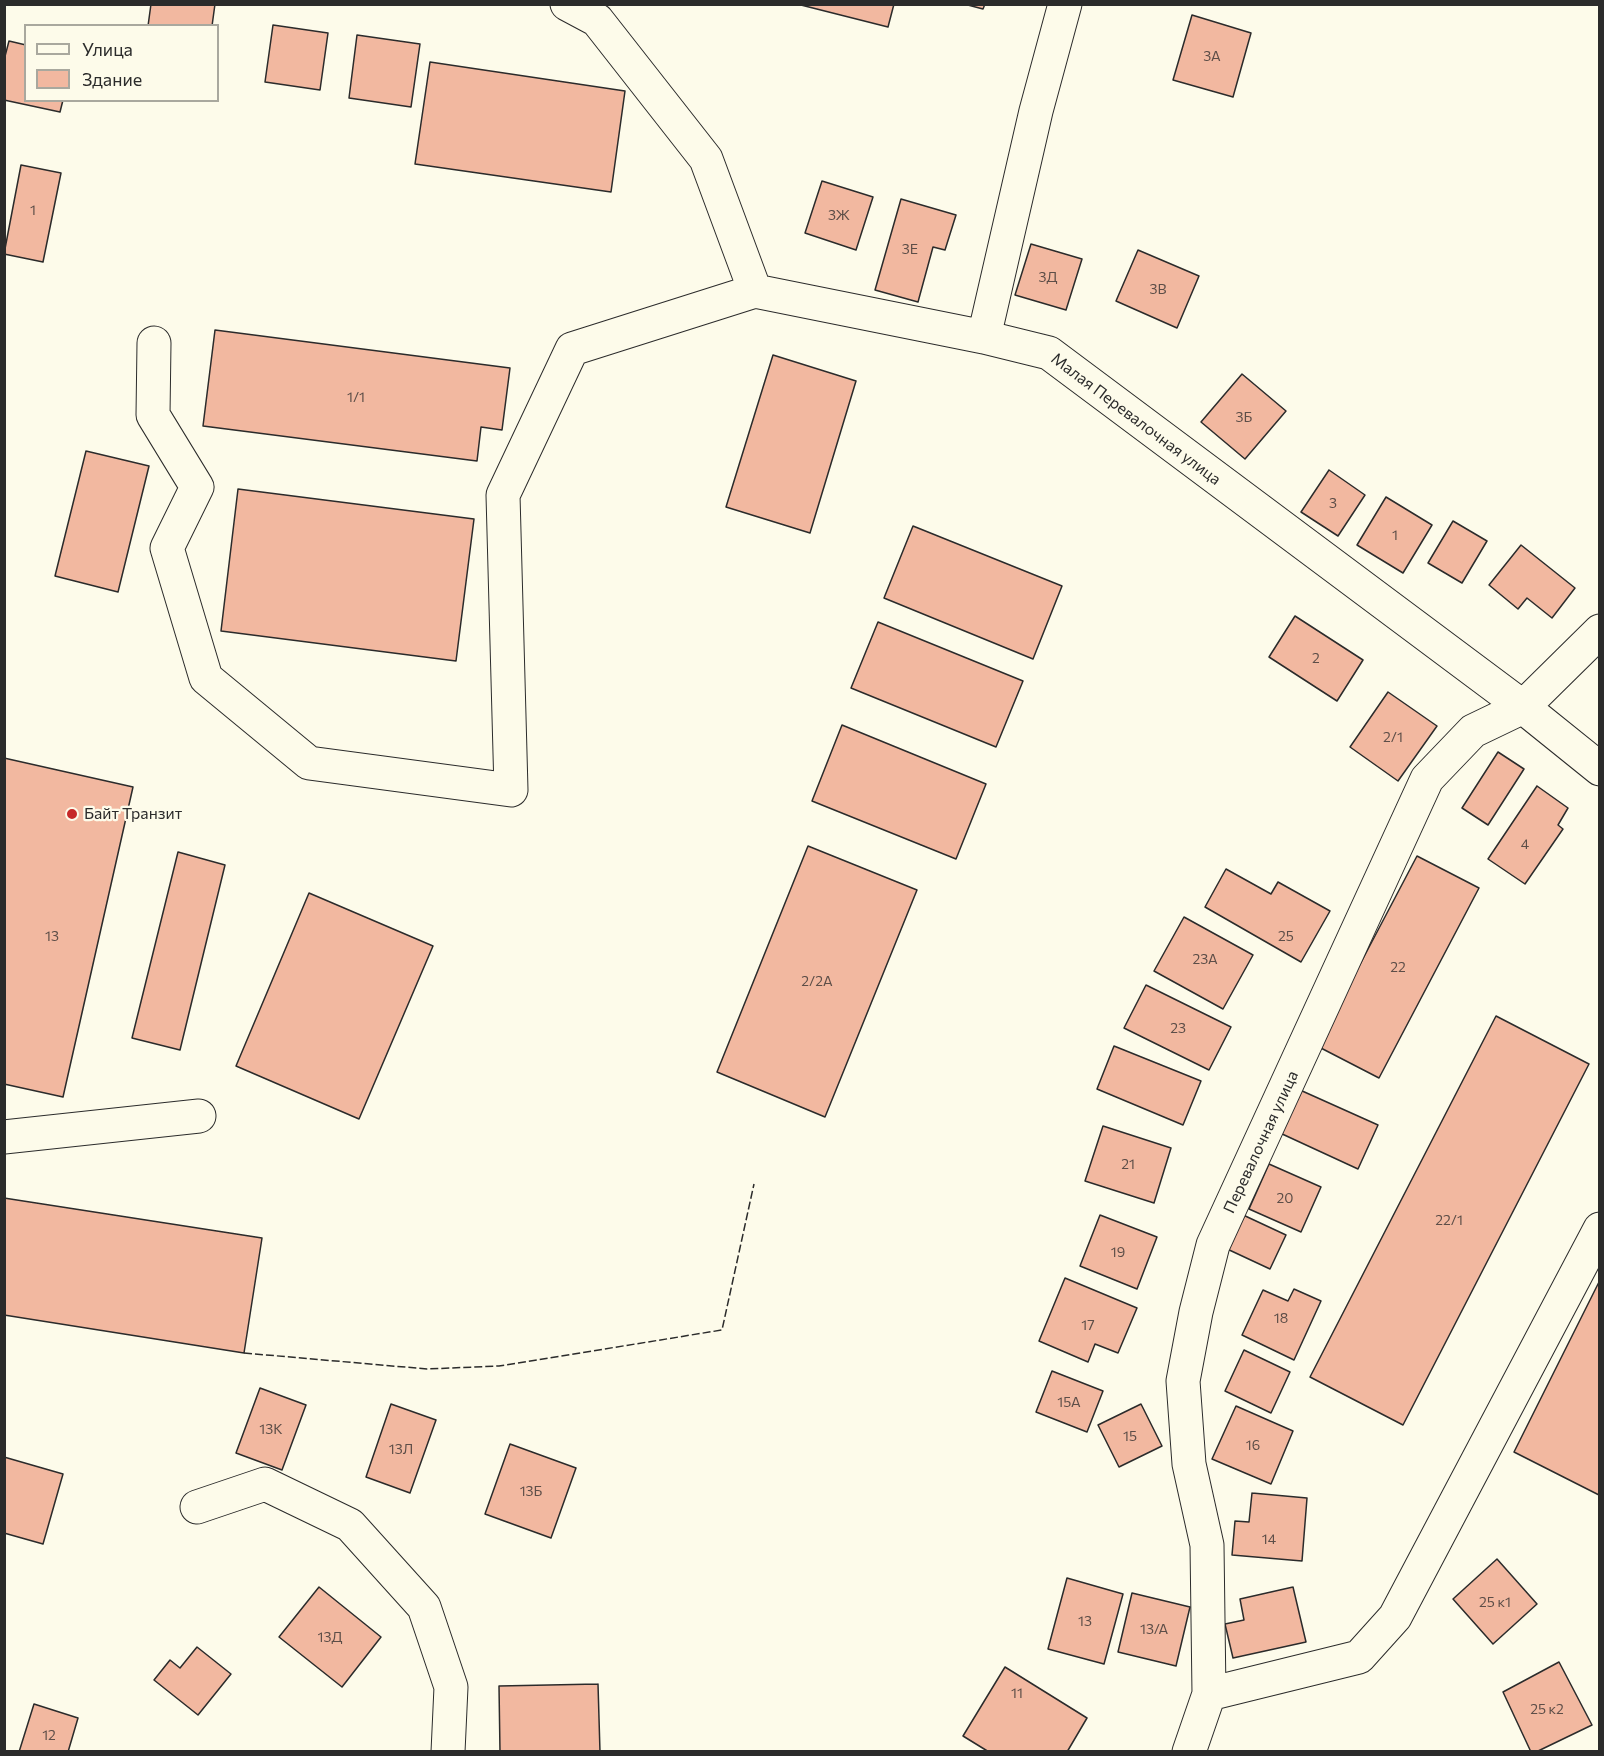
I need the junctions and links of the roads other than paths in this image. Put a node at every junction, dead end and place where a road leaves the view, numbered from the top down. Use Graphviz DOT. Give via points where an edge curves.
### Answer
graph roads {
  1 [pos="567,4"];
  2 [pos="1065,4"];
  3 [pos="598,12"];
  4 [pos="755,291"];
  5 [pos="984,337"];
  6 [pos="154,343"];
  7 [pos="1599,631"];
  8 [pos="1523,707"];
  9 [pos="1599,769"];
  10 [pos="199,1116"];
  11 [pos="4,1137"];
  12 [pos="1599,1229"];
  13 [pos="197,1507"];
  14 [pos="1209,1694"];
  15 [pos="448,1752"];
  16 [pos="1189,1752"];
  1 -- 3 [label="street"];
  2 -- 5 [label="street"];
  3 -- 4 [label="street" via="706,159"];
  4 -- 5 [label="street, Малая Перевалочная улица"];
  4 -- 6 [label="street" via="572,349 503,495 511,790 309,763 206,678 167,548 197,487 153,415"];
  5 -- 8 [label="street, Малая Перевалочная улица" via="1049,352"];
  7 -- 8 [label="street, Перевалочная улица"];
  8 -- 9 [label="street, Малая Перевалочная улица"];
  8 -- 14 [label="street, Перевалочная улица" via="1473,731 1427,779 1213,1245 1183,1381 1189,1464 1207,1545"];
  10 -- 11 [label="street"];
  12 -- 14 [label="street" via="1395,1617 1359,1657"];
  13 -- 15 [label="street" via="265,1484 350,1525 424,1607 451,1687"];
  14 -- 16 [label="street, Перевалочная улица"];
}
